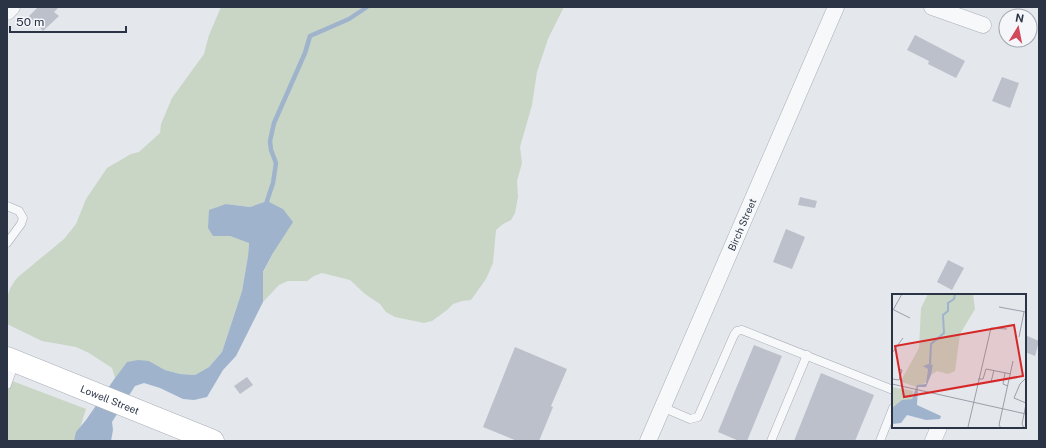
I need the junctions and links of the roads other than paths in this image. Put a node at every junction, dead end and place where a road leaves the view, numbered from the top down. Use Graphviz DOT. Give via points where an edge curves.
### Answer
graph roads {
  1 [pos="12,7"];
  2 [pos="836,7"];
  3 [pos="932,7"];
  4 [pos="7,12"];
  5 [pos="983,25"];
  6 [pos="7,206"];
  7 [pos="7,243"];
  8 [pos="807,355"];
  9 [pos="11,360"];
  10 [pos="7,385"];
  11 [pos="892,390"];
  12 [pos="662,407"];
  13 [pos="892,411"];
  14 [pos="939,428"];
  15 [pos="213,441"];
  16 [pos="648,441"];
  17 [pos="771,441"];
  18 [pos="880,441"];
  19 [pos="933,441"];
  1 -- 4 [label="street"];
  2 -- 12 [label="street, Birch Street"];
  3 -- 5 [label="street"];
  6 -- 7 [label="lane" via="19,211 23,218"];
  8 -- 11 [label="lane"];
  8 -- 12 [label="lane" via="746,330 738,331 698,417 690,419"];
  8 -- 17 [label="lane"];
  9 -- 10 [label="lane"];
  9 -- 15 [label="main road, Lowell Street"];
  12 -- 16 [label="street, Birch Street"];
  13 -- 18 [label="lane"];
  14 -- 19 [label="street"];
}
